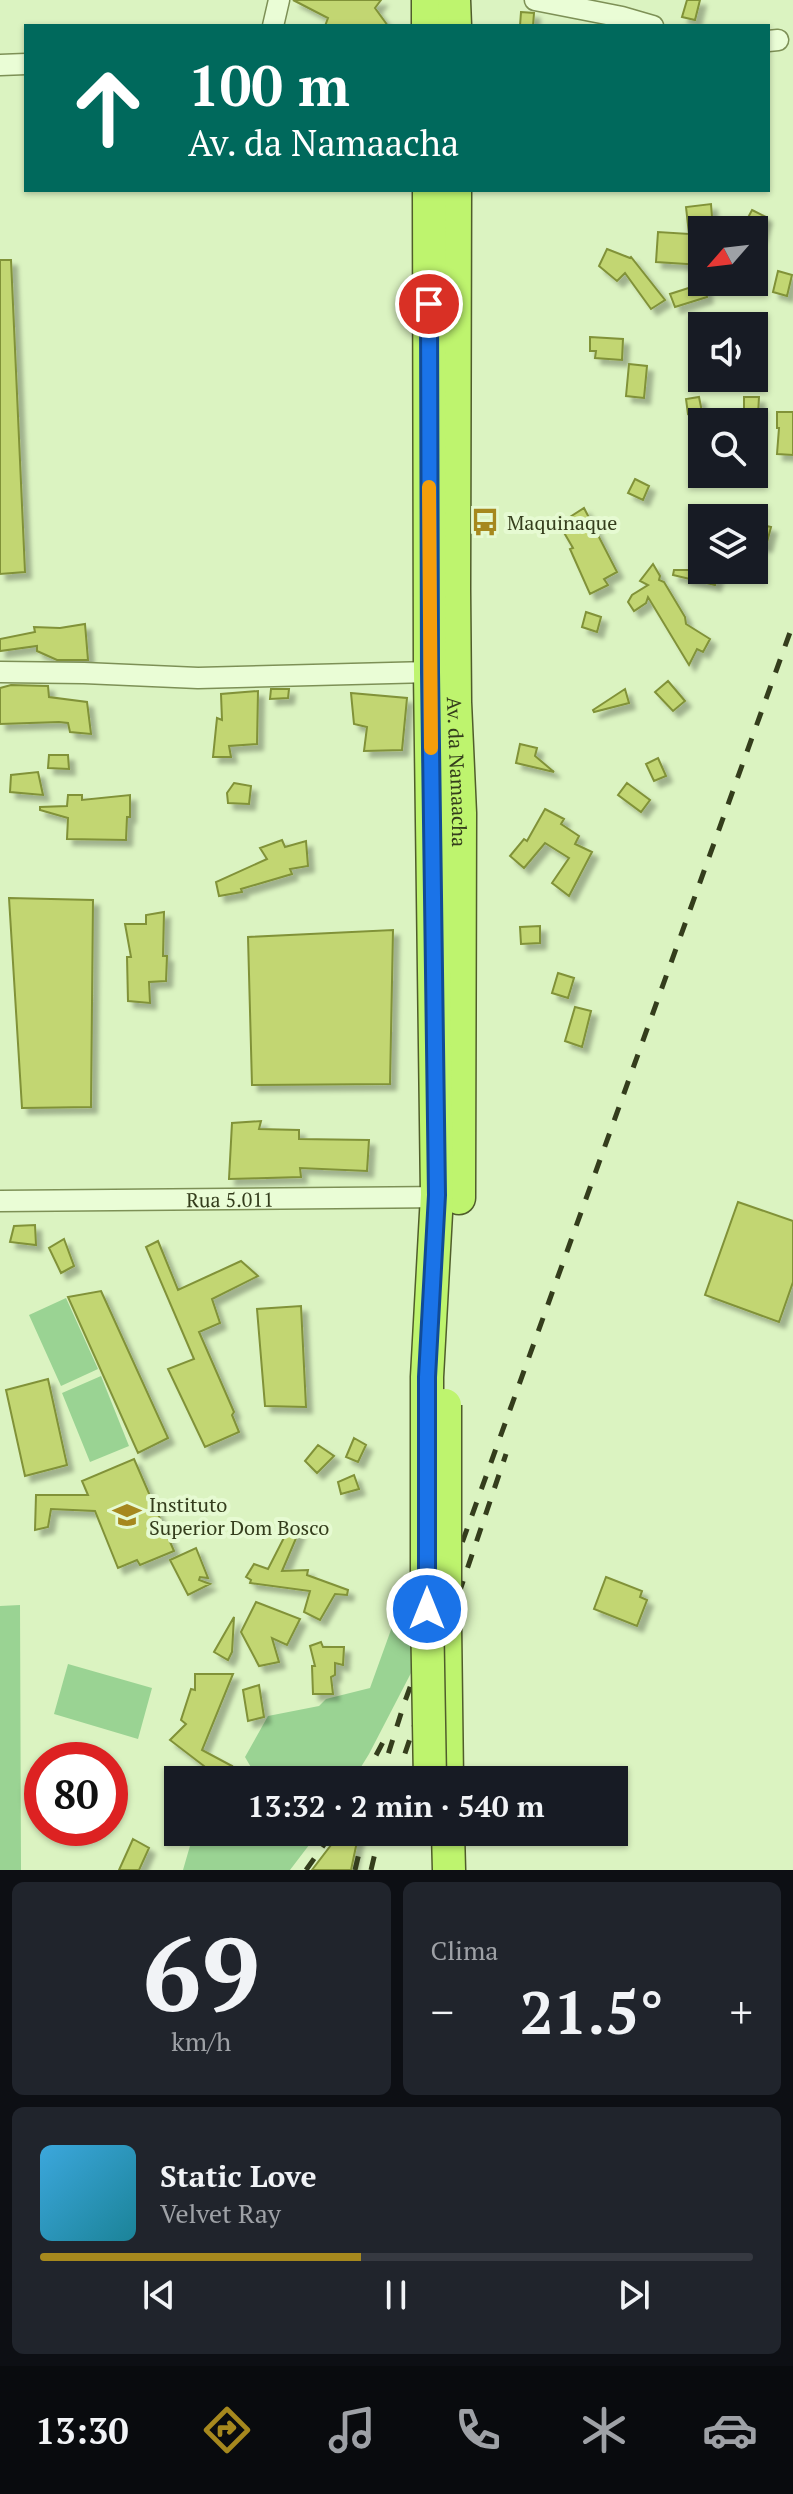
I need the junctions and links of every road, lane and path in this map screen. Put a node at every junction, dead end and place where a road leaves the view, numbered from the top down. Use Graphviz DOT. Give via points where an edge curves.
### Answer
graph roads {
  1 [pos="279,0"];
  2 [pos="428,0"];
  3 [pos="454,0"];
  4 [pos="535,0"];
  5 [pos="273,24"];
  6 [pos="428,24"];
  7 [pos="455,24"];
  8 [pos="646,24"];
  9 [pos="24,64"];
  10 [pos="0,65"];
  11 [pos="429,192"];
  12 [pos="455,192"];
  13 [pos="0,672"];
  14 [pos="430,672"];
  15 [pos="448,1197"];
  16 [pos="0,1201"];
  17 [pos="436,1617"];
  18 [pos="431,1766"];
  19 [pos="446,1766"];
  20 [pos="431,1846"];
  21 [pos="448,1846"];
  22 [pos="431,1870"];
  23 [pos="449,1870"];
  1 -- 5 [label="street"];
  2 -- 6 [label="highway"];
  3 -- 7 [label="highway"];
  4 -- 8 [label="street"];
  9 -- 10 [label="street"];
  11 -- 14 [label="highway, Av. da Namaacha"];
  12 -- 15 [label="highway, Av. da Namaacha" via="454,603 460,813"];
  13 -- 14 [label="street" via="198,678"];
  14 -- 15 [label="highway, Av. da Namaacha"];
  15 -- 16 [label="street, Rua 5.011"];
  15 -- 17 [label="highway, Av. da Namaacha, bridge" via="448,1352"];
  15 -- 17 [label="highway, Av. da Namaacha" via="427,1377"];
  17 -- 18 [label="highway, bridge"];
  17 -- 19 [label="highway"];
  20 -- 22 [label="highway"];
  21 -- 23 [label="highway"];
}
